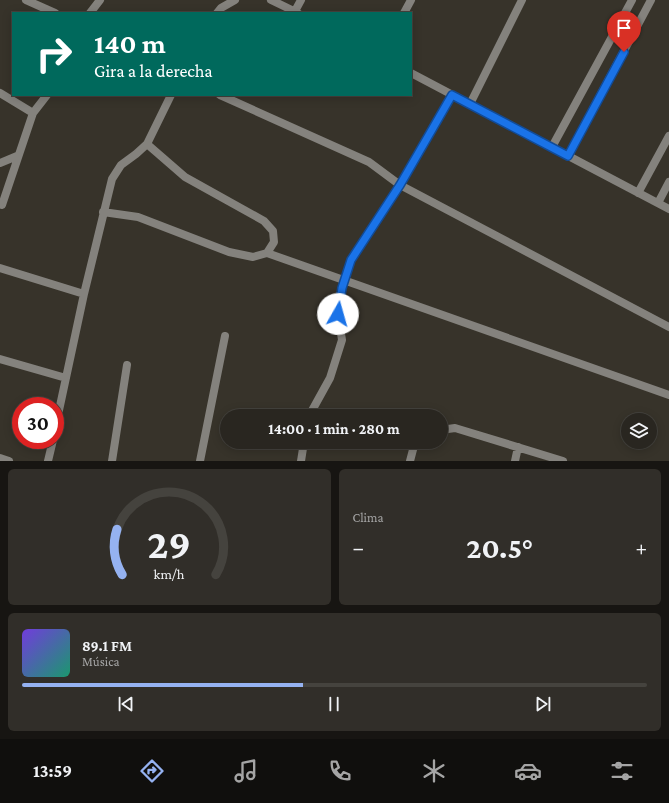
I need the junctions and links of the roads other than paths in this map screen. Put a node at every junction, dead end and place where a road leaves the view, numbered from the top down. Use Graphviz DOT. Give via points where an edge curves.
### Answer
graph roads {
  1 [pos="26,0"];
  2 [pos="100,0"];
  3 [pos="235,0"];
  4 [pos="271,0"];
  5 [pos="301,0"];
  6 [pos="411,0"];
  7 [pos="522,0"];
  8 [pos="632,0"];
  9 [pos="651,0"];
  10 [pos="53,12"];
  11 [pos="91,12"];
  12 [pos="218,12"];
  13 [pos="297,12"];
  14 [pos="405,12"];
  15 [pos="412,74"];
  16 [pos="0,93"];
  17 [pos="452,95"];
  18 [pos="46,96"];
  19 [pos="171,96"];
  20 [pos="222,96"];
  21 [pos="470,104"];
  22 [pos="33,113"];
  23 [pos="669,136"];
  24 [pos="147,144"];
  25 [pos="552,147"];
  26 [pos="17,156"];
  27 [pos="568,156"];
  28 [pos="0,163"];
  29 [pos="669,182"];
  30 [pos="400,185"];
  31 [pos="638,193"];
  32 [pos="658,203"];
  33 [pos="2,205"];
  34 [pos="669,209"];
  35 [pos="103,212"];
  36 [pos="268,253"];
  37 [pos="0,268"];
  38 [pos="344,280"];
  39 [pos="84,294"];
  40 [pos="669,327"];
  41 [pos="225,336"];
  42 [pos="0,360"];
  43 [pos="127,365"];
  44 [pos="66,378"];
  45 [pos="669,395"];
  46 [pos="62,397"];
  47 [pos="313,409"];
  48 [pos="448,429"];
  49 [pos="518,447"];
  50 [pos="51,449"];
  51 [pos="303,449"];
  52 [pos="413,449"];
  53 [pos="0,458"];
  54 [pos="9,461"];
  55 [pos="48,461"];
  56 [pos="112,461"];
  57 [pos="200,461"];
  58 [pos="301,461"];
  59 [pos="410,461"];
  60 [pos="515,461"];
  61 [pos="563,461"];
  1 -- 10 [label="street"];
  2 -- 11 [label="street"];
  3 -- 12 [label="street"];
  4 -- 13 [label="street"];
  5 -- 13 [label="street"];
  6 -- 14 [label="street"];
  7 -- 21 [label="street"];
  8 -- 25 [label="street"];
  9 -- 27 [label="street"];
  15 -- 17 [label="street"];
  16 -- 22 [label="street"];
  17 -- 21 [label="street"];
  17 -- 30 [label="street"];
  18 -- 22 [label="street"];
  19 -- 24 [label="street"];
  20 -- 30 [label="street" via="369,162"];
  21 -- 25 [label="street"];
  22 -- 26 [label="street"];
  23 -- 31 [label="street"];
  24 -- 35 [label="street" via="121,165 112,179"];
  24 -- 36 [label="street" via="185,177 264,221 273,231 274,242"];
  25 -- 27 [label="street"];
  26 -- 28 [label="street"];
  26 -- 33 [label="street"];
  27 -- 31 [label="street"];
  29 -- 32 [label="street"];
  30 -- 38 [label="street" via="351,260"];
  30 -- 40 [label="street"];
  31 -- 32 [label="street"];
  32 -- 34 [label="street"];
  35 -- 36 [label="street" via="138,217 229,252 253,256"];
  35 -- 39 [label="street"];
  36 -- 38 [label="street"];
  37 -- 39 [label="street"];
  38 -- 45 [label="street"];
  38 -- 47 [label="street" via="338,314 342,340 330,378"];
  39 -- 44 [label="street"];
  41 -- 57 [label="street"];
  42 -- 44 [label="street"];
  43 -- 56 [label="street"];
  44 -- 46 [label="street"];
  48 -- 49 [label="street" via="455,428"];
  49 -- 60 [label="street"];
  49 -- 61 [label="street"];
  50 -- 55 [label="street"];
  51 -- 58 [label="street"];
  52 -- 59 [label="street"];
  53 -- 54 [label="street"];
}
